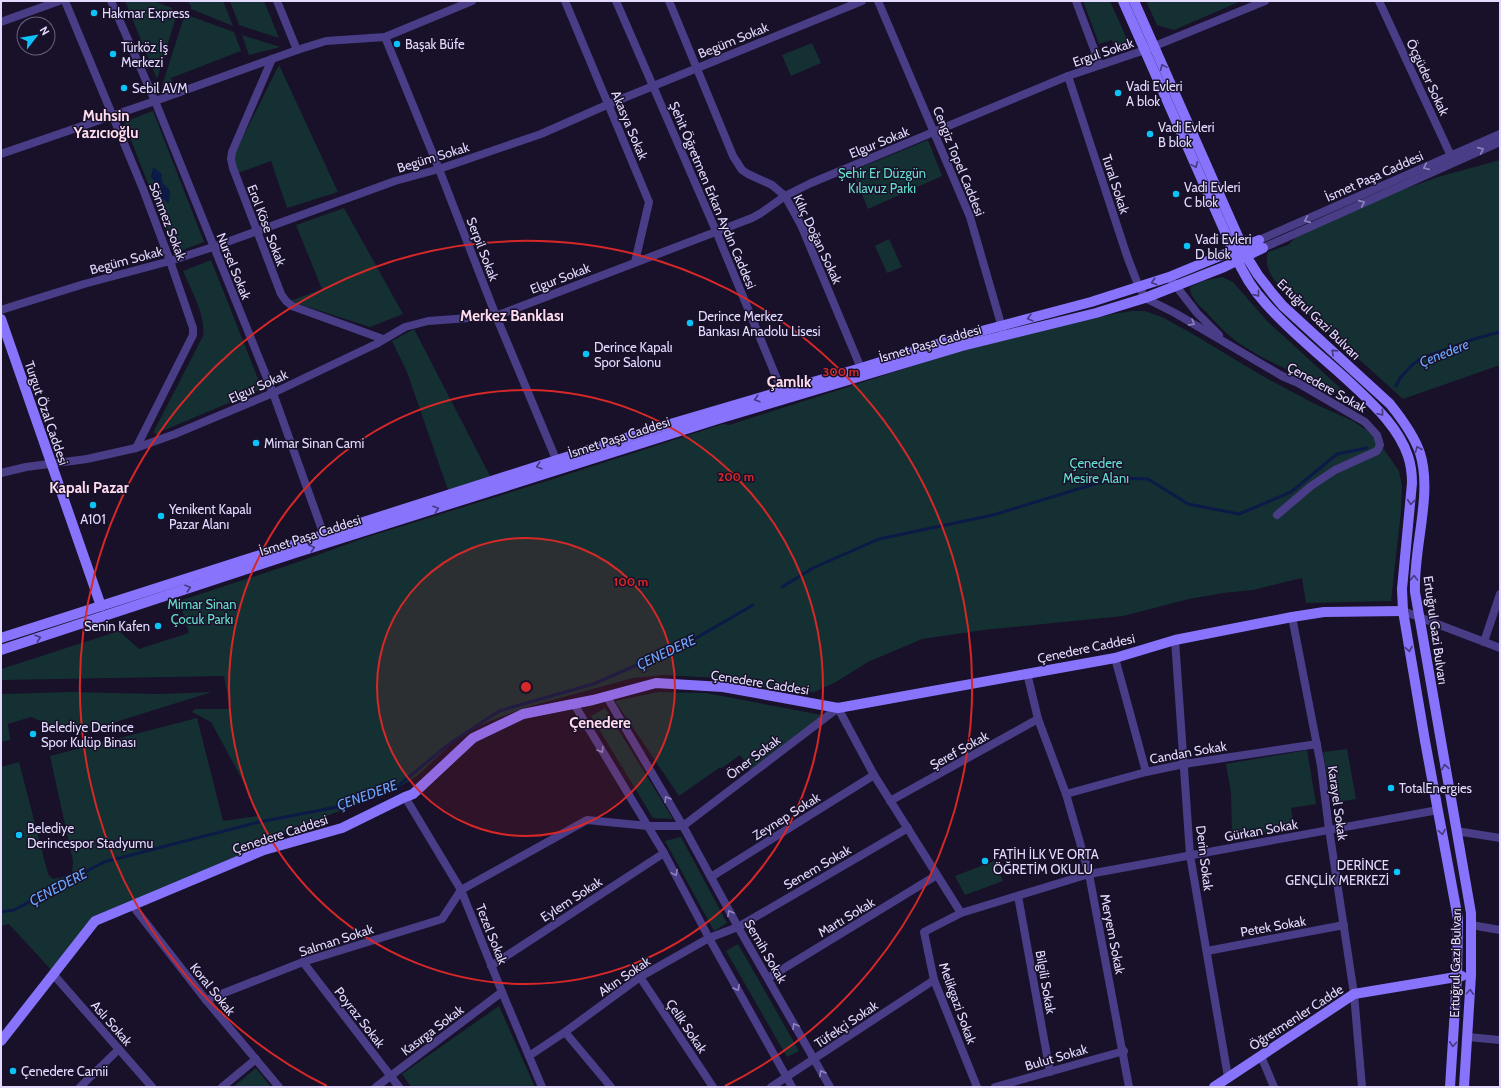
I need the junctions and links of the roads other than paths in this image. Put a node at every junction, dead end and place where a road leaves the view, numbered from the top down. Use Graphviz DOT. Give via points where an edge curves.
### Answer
graph roads {
  1 [pos="59,1"];
  2 [pos="65,1"];
  3 [pos="111,1"];
  4 [pos="277,1"];
  5 [pos="472,1"];
  6 [pos="565,1"];
  7 [pos="616,1"];
  8 [pos="669,1"];
  9 [pos="862,1"];
  10 [pos="878,1"];
  11 [pos="1076,1"];
  12 [pos="1123,1"];
  13 [pos="1134,1"];
  14 [pos="1265,1"];
  15 [pos="1379,1"];
  16 [pos="1,22"];
  17 [pos="385,37"];
  18 [pos="1149,48"];
  19 [pos="297,50"];
  20 [pos="272,59"];
  21 [pos="1100,65"];
  22 [pos="697,68"];
  23 [pos="1068,76"];
  24 [pos="653,86"];
  25 [pos="155,101"];
  26 [pos="609,104"];
  27 [pos="113,116"];
  28 [pos="934,132"];
  29 [pos="1500,134"];
  30 [pos="1500,142"];
  31 [pos="1,154"];
  32 [pos="1454,158"];
  33 [pos="439,169"];
  34 [pos="785,196"];
  35 [pos="1227,225"];
  36 [pos="716,231"];
  37 [pos="257,232"];
  38 [pos="1261,244"];
  39 [pos="214,247"];
  40 [pos="1241,251"];
  41 [pos="1221,255"];
  42 [pos="170,261"];
  43 [pos="1237,261"];
  44 [pos="635,262"];
  45 [pos="1224,266"];
  46 [pos="1258,275"];
  47 [pos="1169,277"];
  48 [pos="1247,280"];
  49 [pos="1176,286"];
  50 [pos="1139,287"];
  51 [pos="1145,298"];
  52 [pos="1,310"];
  53 [pos="496,316"];
  54 [pos="1,319"];
  55 [pos="1003,330"];
  56 [pos="383,339"];
  57 [pos="1228,344"];
  58 [pos="862,372"];
  59 [pos="273,393"];
  60 [pos="784,395"];
  61 [pos="136,448"];
  62 [pos="51,464"];
  63 [pos="558,465"];
  64 [pos="1,473"];
  65 [pos="1277,515"];
  66 [pos="325,539"];
  67 [pos="1500,594"];
  68 [pos="102,611"];
  69 [pos="1403,611"];
  70 [pos="1292,617"];
  71 [pos="1418,617"];
  72 [pos="1,638"];
  73 [pos="1175,640"];
  74 [pos="1484,642"];
  75 [pos="1500,648"];
  76 [pos="1,650"];
  77 [pos="1115,658"];
  78 [pos="1027,673"];
  79 [pos="607,697"];
  80 [pos="574,704"];
  81 [pos="838,708"];
  82 [pos="1038,719"];
  83 [pos="1317,744"];
  84 [pos="1184,764"];
  85 [pos="1146,772"];
  86 [pos="874,775"];
  87 [pos="1066,794"];
  88 [pos="405,798"];
  89 [pos="890,801"];
  90 [pos="1438,810"];
  91 [pos="648,826"];
  92 [pos="682,826"];
  93 [pos="908,828"];
  94 [pos="1329,829"];
  95 [pos="1456,831"];
  96 [pos="1500,838"];
  97 [pos="664,853"];
  98 [pos="1190,855"];
  99 [pos="1089,874"];
  100 [pos="937,875"];
  101 [pos="711,877"];
  102 [pos="461,890"];
  103 [pos="1018,896"];
  104 [pos="132,905"];
  105 [pos="961,913"];
  106 [pos="1344,925"];
  107 [pos="1471,925"];
  108 [pos="738,927"];
  109 [pos="1500,930"];
  110 [pos="709,938"];
  111 [pos="1207,951"];
  112 [pos="303,962"];
  113 [pos="491,966"];
  114 [pos="53,974"];
  115 [pos="1471,975"];
  116 [pos="640,977"];
  117 [pos="1457,977"];
  118 [pos="768,978"];
  119 [pos="934,980"];
  120 [pos="502,992"];
  121 [pos="1354,994"];
  122 [pos="206,1000"];
  123 [pos="565,1032"];
  124 [pos="1467,1037"];
  125 [pos="1500,1040"];
  126 [pos="1,1041"];
  127 [pos="119,1050"];
  128 [pos="1124,1051"];
  129 [pos="529,1056"];
  130 [pos="1261,1056"];
  131 [pos="256,1059"];
  132 [pos="815,1059"];
  133 [pos="1050,1072"];
  134 [pos="391,1076"];
  135 [pos="786,1077"];
  136 [pos="1228,1077"];
  137 [pos="80,1087"];
  138 [pos="152,1087"];
  139 [pos="222,1087"];
  140 [pos="279,1087"];
  141 [pos="376,1087"];
  142 [pos="399,1087"];
  143 [pos="542,1087"];
  144 [pos="611,1087"];
  145 [pos="713,1087"];
  146 [pos="771,1087"];
  147 [pos="792,1087"];
  148 [pos="830,1087"];
  149 [pos="977,1087"];
  150 [pos="995,1087"];
  151 [pos="1129,1087"];
  152 [pos="1214,1087"];
  153 [pos="1274,1087"];
  154 [pos="1362,1087"];
  155 [pos="1450,1087"];
  156 [pos="1464,1087"];
  1 -- 16 [label="street"];
  2 -- 27 [label="street, Sönmez Sokak"];
  3 -- 25 [label="street, Nursel Sokak"];
  4 -- 19 [label="street"];
  5 -- 17 [label="street"];
  6 -- 26 [label="street, Akasya Sokak"];
  7 -- 24 [label="street, Şehit Öğretmen Erkan Aydın Caddesi"];
  8 -- 22 [label="street, Kılıç Doğan Sokak"];
  9 -- 22 [label="street, Begüm Sokak"];
  10 -- 28 [label="street, Cengiz Topel Caddesi"];
  11 -- 21 [label="street"];
  12 -- 18 [label="main road, Ertuğrul Gazi Bulvarı"];
  13 -- 18 [label="main road, Ertuğrul Gazi Bulvarı"];
  14 -- 18 [label="street, Ergul Sokak"];
  15 -- 32 [label="street, Öçgüder Sokak"];
  17 -- 19 [label="street" via="326,41"];
  17 -- 33 [label="street, Serpil Sokak"];
  18 -- 21 [label="street, Ergul Sokak"];
  18 -- 35 [label="main road, Ertuğrul Gazi Bulvarı"];
  19 -- 20 [label="street"];
  20 -- 25 [label="street"];
  20 -- 37 [label="street, Erol Köse Sokak" via="231,159"];
  21 -- 23 [label="street, Ergul Sokak"];
  22 -- 24 [label="street, Begüm Sokak"];
  22 -- 34 [label="street, Kılıç Doğan Sokak" via="733,156 742,170 772,185"];
  23 -- 28 [label="street, Elgur Sokak"];
  23 -- 50 [label="street, Tural Sokak"];
  24 -- 26 [label="street, Begüm Sokak"];
  24 -- 36 [label="street, Şehit Öğretmen Erkan Aydın Caddesi"];
  25 -- 27 [label="street"];
  25 -- 39 [label="street, Nursel Sokak"];
  26 -- 33 [label="street, Begüm Sokak" via="540,134"];
  26 -- 44 [label="street, Akasya Sokak" via="649,202"];
  27 -- 31 [label="street"];
  27 -- 42 [label="street, Sönmez Sokak"];
  28 -- 34 [label="street, Elgur Sokak"];
  28 -- 55 [label="street, Cengiz Topel Caddesi" via="970,218"];
  29 -- 32 [label="street, İsmet Paşa Caddesi"];
  32 -- 30 [label="street, İsmet Paşa Caddesi, one-way"];
  32 -- 38 [label="street, İsmet Paşa Caddesi"];
  33 -- 37 [label="street, Begüm Sokak" via="395,181"];
  33 -- 53 [label="street, Serpil Sokak"];
  34 -- 36 [label="street, Elgur Sokak" via="752,218"];
  34 -- 58 [label="street, Kılıç Doğan Sokak" via="801,226"];
  35 -- 38 [label="main road"];
  35 -- 40 [label="main road, Ertuğrul Gazi Bulvarı"];
  35 -- 41 [label="main road"];
  36 -- 44 [label="street, Elgur Sokak"];
  36 -- 60 [label="street, Şehit Öğretmen Erkan Aydın Caddesi"];
  37 -- 39 [label="street, Begüm Sokak"];
  37 -- 56 [label="street, Erol Köse Sokak" via="281,294 292,306"];
  38 -- 40 [label="main road, İsmet Paşa Caddesi"];
  38 -- 46 [label="main road"];
  39 -- 42 [label="street, Begüm Sokak"];
  39 -- 59 [label="street, Nursel Sokak"];
  40 -- 41 [label="main road, İsmet Paşa Caddesi"];
  40 -- 43 [label="main road, Ertuğrul Gazi Bulvarı"];
  40 -- 46 [label="main road, Ertuğrul Gazi Bulvarı"];
  41 -- 47 [label="main road, İsmet Paşa Caddesi"];
  42 -- 52 [label="street, Begüm Sokak"];
  42 -- 61 [label="street, Sönmez Sokak" via="191,320 192,334"];
  43 -- 45 [label="main road, İsmet Paşa Caddesi"];
  43 -- 48 [label="main road, Ertuğrul Gazi Bulvarı"];
  44 -- 53 [label="street, Elgur Sokak"];
  45 -- 48 [label="main road"];
  45 -- 49 [label="main road, İsmet Paşa Caddesi"];
  71 -- 46 [label="main road, Ertuğrul Gazi Bulvarı, one-way" via="1414,576 1424,478 1417,446 1390,404 1283,306"];
  47 -- 49 [label="street, Çenedere Sokak"];
  47 -- 50 [label="main road, İsmet Paşa Caddesi, one-way"];
  48 -- 69 [label="main road, Ertuğrul Gazi Bulvarı, one-way" via="1279,318 1377,408 1408,455 1412,483 1402,589"];
  49 -- 51 [label="main road, İsmet Paşa Caddesi"];
  49 -- 57 [label="street, Çenedere Sokak" via="1196,313"];
  50 -- 51 [label="street, Tural Sokak"];
  50 -- 55 [label="main road, İsmet Paşa Caddesi, one-way"];
  51 -- 55 [label="main road, İsmet Paşa Caddesi" via="1096,313"];
  51 -- 57 [label="street, Çenedere Sokak, one-way"];
  53 -- 56 [label="street, Elgur Sokak" via="416,323"];
  53 -- 63 [label="street, Serpil Sokak"];
  54 -- 62 [label="main road, Turgut Özal Caddesi"];
  55 -- 58 [label="main road, İsmet Paşa Caddesi" via="963,336"];
  56 -- 59 [label="street, Elgur Sokak"];
  57 -- 65 [label="street, Çenedere Sokak" via="1366,422 1377,435 1380,445 1377,450 1335,470 1311,486"];
  58 -- 60 [label="main road, İsmet Paşa Caddesi"];
  59 -- 61 [label="street, Elgur Sokak"];
  59 -- 66 [label="street, Nursel Sokak"];
  60 -- 63 [label="main road, İsmet Paşa Caddesi" via="660,427"];
  61 -- 62 [label="street, Elgur Sokak"];
  62 -- 64 [label="street, Elgur Sokak"];
  62 -- 68 [label="main road, Turgut Özal Caddesi"];
  63 -- 66 [label="main road, İsmet Paşa Caddesi"];
  66 -- 68 [label="main road, İsmet Paşa Caddesi"];
  67 -- 74 [label="street"];
  68 -- 72 [label="main road, İsmet Paşa Caddesi"];
  76 -- 68 [label="main road, İsmet Paşa Caddesi, one-way"];
  69 -- 70 [label="main road, Çenedere Caddesi" via="1324,612"];
  69 -- 71 [label="street"];
  69 -- 90 [label="main road, Ertuğrul Gazi Bulvarı, one-way"];
  70 -- 73 [label="main road, Çenedere Caddesi"];
  70 -- 83 [label="street, Karayel Sokak"];
  71 -- 74 [label="street"];
  95 -- 71 [label="main road, Ertuğrul Gazi Bulvarı, one-way"];
  73 -- 77 [label="main road, Çenedere Caddesi"];
  73 -- 84 [label="street, Derin Sokak"];
  74 -- 75 [label="street"];
  77 -- 78 [label="main road, Çenedere Caddesi"];
  77 -- 85 [label="street"];
  78 -- 81 [label="main road, Çenedere Caddesi"];
  78 -- 82 [label="street, Meryem Sokak"];
  79 -- 80 [label="main road, Çenedere Caddesi"];
  79 -- 81 [label="main road, Çenedere Caddesi" via="656,684 723,687"];
  92 -- 79 [label="street, Semih Sokak, one-way"];
  80 -- 88 [label="main road, Çenedere Caddesi" via="523,714 473,738 413,794"];
  80 -- 91 [label="street, one-way"];
  81 -- 86 [label="street"];
  81 -- 92 [label="street, Öner Sokak"];
  82 -- 87 [label="street, Meryem Sokak"];
  82 -- 89 [label="street, Şeref Sokak"];
  83 -- 84 [label="street, Candan Sokak"];
  83 -- 94 [label="street, Karayel Sokak"];
  84 -- 85 [label="street, Candan Sokak"];
  84 -- 98 [label="street, Derin Sokak"];
  85 -- 87 [label="street, Candan Sokak"];
  86 -- 89 [label="street"];
  86 -- 101 [label="street, Zeynep Sokak"];
  87 -- 99 [label="street, Meryem Sokak"];
  88 -- 102 [label="street, Tezel Sokak"];
  88 -- 104 [label="main road, Çenedere Caddesi" via="342,828 264,850"];
  89 -- 93 [label="street"];
  90 -- 94 [label="street, Gürkan Sokak"];
  90 -- 117 [label="main road, Ertuğrul Gazi Bulvarı, one-way" via="1458,919"];
  91 -- 92 [label="street"];
  91 -- 97 [label="street"];
  91 -- 102 [label="street" via="586,820"];
  92 -- 101 [label="street, Semih Sokak"];
  93 -- 100 [label="street"];
  93 -- 108 [label="street, Senem Sokak"];
  94 -- 98 [label="street, Gürkan Sokak"];
  94 -- 106 [label="street, Karayel Sokak"];
  95 -- 96 [label="street"];
  95 -- 107 [label="main road, Ertuğrul Gazi Bulvarı"];
  97 -- 110 [label="street, one-way"];
  97 -- 113 [label="street, Eylem Sokak"];
  98 -- 99 [label="street, Gürkan Sokak"];
  98 -- 111 [label="street, Derin Sokak"];
  99 -- 103 [label="street, Melikgazi Sokak"];
  99 -- 128 [label="street, Meryem Sokak"];
  100 -- 105 [label="street"];
  100 -- 118 [label="street, Martı Sokak"];
  108 -- 101 [label="street, Semih Sokak, one-way"];
  102 -- 112 [label="street, Salman Sokak" via="442,918"];
  102 -- 113 [label="street, Tezel Sokak"];
  103 -- 105 [label="street, Melikgazi Sokak"];
  103 -- 133 [label="street, Bilgili Sokak"];
  104 -- 114 [label="main road, Çenedere Caddesi" via="95,921"];
  104 -- 122 [label="street, Koral Sokak"];
  105 -- 119 [label="street, Melikgazi Sokak" via="924,932"];
  106 -- 111 [label="street, Petek Sokak"];
  106 -- 121 [label="street, Karayel Sokak"];
  107 -- 109 [label="street"];
  107 -- 115 [label="main road, Ertuğrul Gazi Bulvarı"];
  108 -- 110 [label="street, Akın Sokak"];
  108 -- 118 [label="street, Semih Sokak"];
  110 -- 116 [label="street, Akın Sokak"];
  110 -- 135 [label="street, one-way"];
  111 -- 136 [label="street, Derin Sokak"];
  112 -- 122 [label="street, Salman Sokak"];
  112 -- 134 [label="street, Poyraz Sokak"];
  113 -- 120 [label="street, Tezel Sokak"];
  114 -- 126 [label="main road, Çenedere Caddesi"];
  114 -- 127 [label="street, Aslı Sokak"];
  115 -- 117 [label="main road, Öğretmenler Cadde"];
  124 -- 115 [label="main road, Ertuğrul Gazi Bulvarı, one-way"];
  116 -- 123 [label="street, Akın Sokak"];
  116 -- 145 [label="street, Çelik Sokak"];
  117 -- 121 [label="main road, Öğretmenler Cadde"];
  117 -- 155 [label="main road, Ertuğrul Gazi Bulvarı, one-way"];
  132 -- 118 [label="street, Semih Sokak, one-way"];
  119 -- 132 [label="street, Tüfekçi Sokak"];
  119 -- 149 [label="street, Melikgazi Sokak"];
  120 -- 129 [label="street, Tezel Sokak"];
  120 -- 134 [label="street, Kasırga Sokak"];
  121 -- 130 [label="main road, Öğretmenler Cadde"];
  121 -- 154 [label="street, Karayel Sokak"];
  122 -- 131 [label="street, Koral Sokak"];
  123 -- 129 [label="street, Akın Sokak"];
  123 -- 144 [label="street"];
  124 -- 125 [label="street"];
  124 -- 156 [label="main road, Ertuğrul Gazi Bulvarı"];
  127 -- 137 [label="street"];
  127 -- 138 [label="street, Aslı Sokak"];
  128 -- 133 [label="street, Bulut Sokak"];
  128 -- 151 [label="street, Meryem Sokak"];
  129 -- 143 [label="street, Tezel Sokak"];
  130 -- 136 [label="main road, Öğretmenler Cadde"];
  130 -- 153 [label="street"];
  131 -- 139 [label="street"];
  131 -- 140 [label="street, Koral Sokak"];
  132 -- 135 [label="street, Tüfekçi Sokak"];
  148 -- 132 [label="street, Semih Sokak, one-way"];
  133 -- 150 [label="street, Bulut Sokak"];
  134 -- 141 [label="street, Kasırga Sokak"];
  134 -- 142 [label="street, Poyraz Sokak"];
  135 -- 146 [label="street, Tüfekçi Sokak"];
  135 -- 147 [label="street"];
  136 -- 152 [label="main road, Öğretmenler Cadde"];
}
